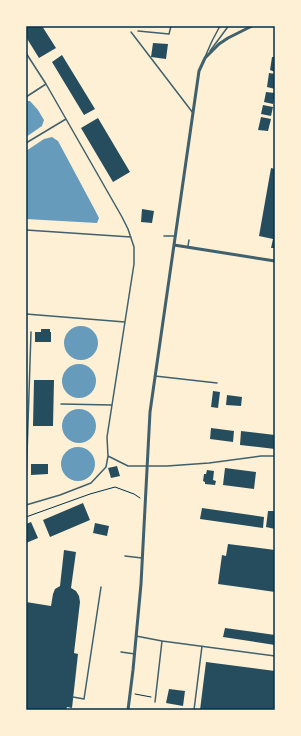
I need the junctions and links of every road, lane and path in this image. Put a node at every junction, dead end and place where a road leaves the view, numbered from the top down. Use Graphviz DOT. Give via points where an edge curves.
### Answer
graph roads {
  1 [pos="171,26"];
  2 [pos="220,26"];
  3 [pos="228,26"];
  4 [pos="252,26"];
  5 [pos="138,31"];
  6 [pos="131,32"];
  7 [pos="26,53"];
  8 [pos="205,58"];
  9 [pos="46,84"];
  10 [pos="26,96"];
  11 [pos="194,114"];
  12 [pos="66,119"];
  13 [pos="26,143"];
  14 [pos="26,230"];
  15 [pos="164,236"];
  16 [pos="176,236"];
  17 [pos="131,237"];
  18 [pos="188,240"];
  19 [pos="174,245"];
  20 [pos="188,248"];
  21 [pos="275,261"];
  22 [pos="26,314"];
  23 [pos="125,322"];
  24 [pos="31,332"];
  25 [pos="155,376"];
  26 [pos="217,383"];
  27 [pos="61,404"];
  28 [pos="112,405"];
  29 [pos="108,456"];
  30 [pos="275,456"];
  31 [pos="147,465"];
  32 [pos="26,485"];
  33 [pos="145,502"];
  34 [pos="26,505"];
  35 [pos="26,517"];
  36 [pos="124,556"];
  37 [pos="142,558"];
  38 [pos="102,587"];
  39 [pos="136,636"];
  40 [pos="162,641"];
  41 [pos="202,646"];
  42 [pos="121,652"];
  43 [pos="135,654"];
  44 [pos="275,656"];
  45 [pos="130,694"];
  46 [pos="73,697"];
  47 [pos="155,697"];
  48 [pos="155,702"];
  49 [pos="128,710"];
  50 [pos="194,710"];
  1 -- 5 [label="lane" via="169,34"];
  2 -- 8 [label="lane"];
  3 -- 8 [label="lane"];
  4 -- 8 [label="street" via="219,44"];
  6 -- 11 [label="lane"];
  7 -- 9 [label="lane"];
  8 -- 11 [label="street" via="200,71"];
  9 -- 10 [label="lane"];
  9 -- 12 [label="lane"];
  11 -- 16 [label="street"];
  12 -- 13 [label="lane"];
  12 -- 17 [label="lane"];
  14 -- 17 [label="lane"];
  15 -- 16 [label="lane"];
  16 -- 19 [label="street"];
  17 -- 23 [label="lane" via="134,264"];
  18 -- 20 [label="lane"];
  19 -- 20 [label="street"];
  19 -- 25 [label="street"];
  20 -- 21 [label="street"];
  22 -- 23 [label="lane"];
  23 -- 28 [label="lane"];
  24 -- 32 [label="lane"];
  25 -- 26 [label="lane"];
  25 -- 31 [label="street"];
  27 -- 28 [label="lane"];
  28 -- 29 [label="lane" via="107,437"];
  29 -- 31 [label="lane" via="128,466"];
  29 -- 34 [label="lane" via="106,467 91,483"];
  30 -- 31 [label="lane" via="167,466"];
  31 -- 33 [label="street"];
  33 -- 35 [label="path" via="134,494 115,487"];
  33 -- 37 [label="street"];
  36 -- 37 [label="lane"];
  37 -- 39 [label="street"];
  38 -- 46 [label="lane" via="84,699"];
  39 -- 40 [label="lane"];
  39 -- 43 [label="street"];
  40 -- 41 [label="lane"];
  40 -- 47 [label="lane"];
  41 -- 44 [label="lane"];
  41 -- 50 [label="lane"];
  42 -- 43 [label="lane"];
  43 -- 45 [label="street"];
  45 -- 47 [label="path"];
  45 -- 49 [label="street"];
  47 -- 48 [label="lane"];
}
